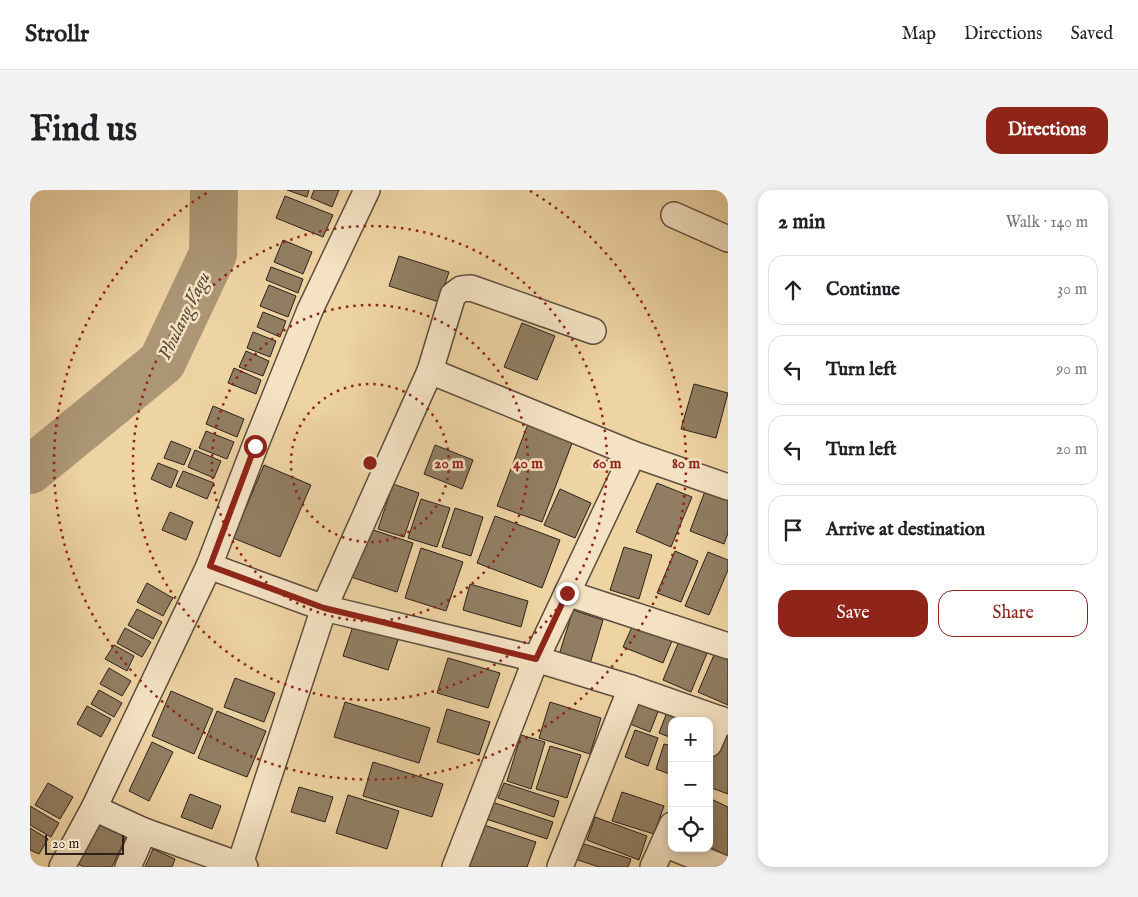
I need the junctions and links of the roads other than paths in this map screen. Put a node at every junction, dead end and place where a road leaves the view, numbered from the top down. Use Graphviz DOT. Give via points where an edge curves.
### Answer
graph roads {
  1 [pos="367,190"];
  2 [pos="674,215"];
  3 [pos="728,239"];
  4 [pos="593,331"];
  5 [pos="430,370"];
  6 [pos="633,454"];
  7 [pos="728,487"];
  8 [pos="210,566"];
  9 [pos="567,593"];
  10 [pos="324,608"];
  11 [pos="728,646"];
  12 [pos="536,659"];
  13 [pos="631,688"];
  14 [pos="724,721"];
  15 [pos="713,738"];
  16 [pos="94,808"];
  17 [pos="144,831"];
  18 [pos="668,844"];
  19 [pos="692,852"];
  20 [pos="241,866"];
  21 [pos="62,867"];
  22 [pos="128,867"];
  23 [pos="455,867"];
  24 [pos="560,867"];
  25 [pos="653,867"];
  26 [pos="721,867"];
  1 -- 8 [label="street" via="310,310"];
  2 -- 3 [label="street"];
  4 -- 5 [label="street" via="471,288 461,289 453,295"];
  5 -- 6 [label="street"];
  5 -- 10 [label="street"];
  6 -- 7 [label="street"];
  6 -- 9 [label="street"];
  8 -- 10 [label="street"];
  8 -- 16 [label="street"];
  9 -- 11 [label="street"];
  9 -- 12 [label="street"];
  10 -- 12 [label="street"];
  10 -- 20 [label="street"];
  12 -- 13 [label="street"];
  12 -- 23 [label="street"];
  13 -- 14 [label="street"];
  13 -- 24 [label="street"];
  14 -- 15 [label="street"];
  16 -- 17 [label="street"];
  16 -- 21 [label="street"];
  17 -- 20 [label="street"];
  17 -- 22 [label="street"];
  18 -- 25 [label="street"];
  19 -- 26 [label="street"];
}
